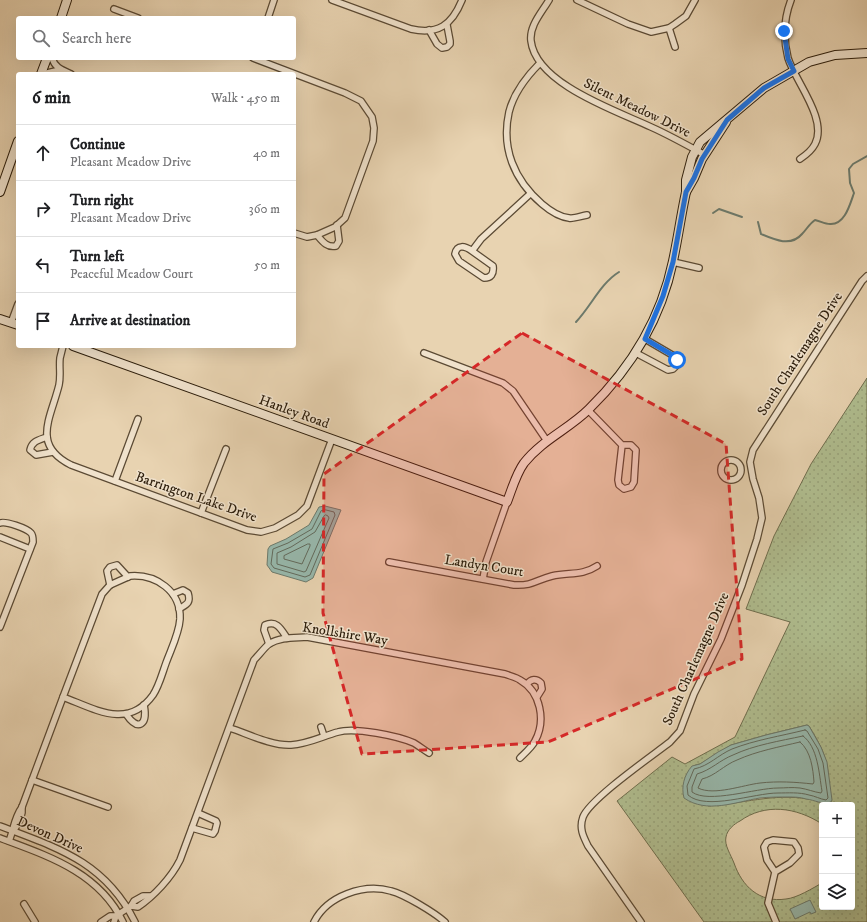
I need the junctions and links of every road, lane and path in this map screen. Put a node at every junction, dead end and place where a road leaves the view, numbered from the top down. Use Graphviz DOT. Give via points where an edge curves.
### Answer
graph roads {
  1 [pos="67,0"];
  2 [pos="274,0"];
  3 [pos="332,0"];
  4 [pos="462,0"];
  5 [pos="549,0"];
  6 [pos="577,0"];
  7 [pos="695,0"];
  8 [pos="791,0"];
  9 [pos="114,9"];
  10 [pos="62,16"];
  11 [pos="133,16"];
  12 [pos="269,16"];
  13 [pos="447,25"];
  14 [pos="669,28"];
  15 [pos="429,30"];
  16 [pos="675,47"];
  17 [pos="867,53"];
  18 [pos="46,60"];
  19 [pos="52,60"];
  20 [pos="258,60"];
  21 [pos="540,63"];
  22 [pos="60,70"];
  23 [pos="794,71"];
  24 [pos="43,72"];
  25 [pos="51,72"];
  26 [pos="66,72"];
  27 [pos="290,72"];
  28 [pos="296,74"];
  29 [pos="727,120"];
  30 [pos="16,147"];
  31 [pos="696,150"];
  32 [pos="705,155"];
  33 [pos="800,159"];
  34 [pos="0,192"];
  35 [pos="686,192"];
  36 [pos="530,194"];
  37 [pos="587,215"];
  38 [pos="337,225"];
  39 [pos="296,234"];
  40 [pos="317,235"];
  41 [pos="472,251"];
  42 [pos="673,262"];
  43 [pos="699,268"];
  44 [pos="867,276"];
  45 [pos="0,319"];
  46 [pos="15,324"];
  47 [pos="645,339"];
  48 [pos="62,348"];
  49 [pos="79,348"];
  50 [pos="636,353"];
  51 [pos="424,354"];
  52 [pos="588,410"];
  53 [pos="138,420"];
  54 [pos="47,437"];
  55 [pos="332,439"];
  56 [pos="547,441"];
  57 [pos="622,445"];
  58 [pos="226,449"];
  59 [pos="53,452"];
  60 [pos="740,469"];
  61 [pos="751,469"];
  62 [pos="115,481"];
  63 [pos="507,502"];
  64 [pos="201,513"];
  65 [pos="0,523"];
  66 [pos="0,537"];
  67 [pos="30,549"];
  68 [pos="389,562"];
  69 [pos="597,566"];
  70 [pos="128,577"];
  71 [pos="483,579"];
  72 [pos="110,585"];
  73 [pos="173,594"];
  74 [pos="179,609"];
  75 [pos="0,627"];
  76 [pos="287,638"];
  77 [pos="269,644"];
  78 [pos="527,684"];
  79 [pos="63,697"];
  80 [pos="537,697"];
  81 [pos="144,705"];
  82 [pos="126,714"];
  83 [pos="321,726"];
  84 [pos="230,728"];
  85 [pos="324,736"];
  86 [pos="429,753"];
  87 [pos="520,758"];
  88 [pos="32,780"];
  89 [pos="108,807"];
  90 [pos="198,813"];
  91 [pos="0,826"];
  92 [pos="192,828"];
  93 [pos="13,831"];
  94 [pos="0,838"];
  95 [pos="9,841"];
  96 [pos="775,872"];
  97 [pos="24,904"];
  98 [pos="130,907"];
  99 [pos="116,918"];
  100 [pos="35,922"];
  101 [pos="101,922"];
  102 [pos="123,922"];
  103 [pos="135,922"];
  104 [pos="314,922"];
  105 [pos="445,922"];
  106 [pos="641,922"];
  107 [pos="776,922"];
  1 -- 10 [label="street"];
  2 -- 12 [label="street"];
  3 -- 15 [label="street" via="410,29"];
  4 -- 13 [label="street"];
  5 -- 21 [label="street, Silent Meadow Drive" via="534,23 532,32 534,53"];
  6 -- 14 [label="street" via="651,32"];
  7 -- 14 [label="street" via="686,16"];
  8 -- 23 [label="street" via="784,31 788,59"];
  9 -- 11 [label="street"];
  13 -- 15 [label="street"];
  13 -- 15 [label="street" via="450,44 444,48 437,44"];
  14 -- 16 [label="street"];
  17 -- 23 [label="street" via="835,55 808,62"];
  18 -- 24 [label="street"];
  19 -- 22 [label="street"];
  20 -- 27 [label="street"];
  21 -- 31 [label="street, Silent Meadow Drive" via="570,88 597,104"];
  21 -- 36 [label="street" via="530,73 512,101 506,134 510,158"];
  22 -- 25 [label="street"];
  22 -- 26 [label="street"];
  23 -- 29 [label="street" via="764,88"];
  23 -- 33 [label="street" via="812,107 818,126 815,144"];
  28 -- 38 [label="street" via="361,101 372,117 373,141 345,218"];
  29 -- 31 [label="street" via="700,142"];
  29 -- 32 [label="street"];
  30 -- 34 [label="street"];
  31 -- 32 [label="street, Silent Meadow Drive"];
  31 -- 35 [label="street" via="690,163"];
  32 -- 35 [label="street"];
  35 -- 42 [label="street"];
  36 -- 37 [label="street" via="560,215 569,218"];
  36 -- 41 [label="street" via="481,239"];
  38 -- 40 [label="street"];
  38 -- 40 [label="street" via="339,241 336,246 327,245"];
  39 -- 40 [label="street" via="307,237"];
  41 -- 41 [label="street" via="466,247 459,248 456,251 456,258 484,278 491,276 493,266"];
  42 -- 43 [label="street"];
  42 -- 47 [label="street" via="663,296"];
  44 -- 61 [label="street, South Charlemagne Drive" via="753,450"];
  45 -- 46 [label="street"];
  47 -- 50 [label="street"];
  47 -- 50 [label="street" via="674,356 677,366 673,370 668,370"];
  48 -- 54 [label="street" via="60,384 48,420"];
  49 -- 55 [label="street, Hanley Road"];
  50 -- 52 [label="street" via="617,379"];
  51 -- 56 [label="street" via="503,383 513,391"];
  52 -- 56 [label="street"];
  52 -- 57 [label="street"];
  53 -- 62 [label="street"];
  54 -- 59 [label="street"];
  54 -- 59 [label="street" via="37,440 31,445 30,450 36,455"];
  55 -- 63 [label="street, Hanley Road"];
  55 -- 64 [label="street, Barrington Lake Drive" via="307,506 298,515 275,528 261,532 247,530"];
  56 -- 63 [label="street" via="524,464"];
  57 -- 57 [label="street" via="631,445 636,450 634,482 631,488 624,489 618,480"];
  58 -- 64 [label="street"];
  59 -- 62 [label="street, Barrington Lake Drive" via="71,465"];
  60 -- 61 [label="street"];
  61 -- 106 [label="street, South Charlemagne Drive" via="762,518 757,539 731,615 694,694 680,731 670,742 597,800 583,818 582,834 588,846"];
  62 -- 64 [label="street, Barrington Lake Drive"];
  63 -- 71 [label="street" via="486,562"];
  65 -- 67 [label="street" via="5,522 28,530 33,542"];
  66 -- 67 [label="street"];
  67 -- 75 [label="street"];
  68 -- 71 [label="street, Landyn Court"];
  69 -- 71 [label="street, Landyn Court" via="584,573 552,576 525,586"];
  70 -- 72 [label="street"];
  70 -- 72 [label="street" via="114,565 107,571"];
  70 -- 73 [label="street" via="151,578"];
  72 -- 79 [label="street" via="97,603"];
  73 -- 74 [label="street"];
  73 -- 74 [label="street" via="183,590 188,593 189,602"];
  74 -- 81 [label="street" via="178,631 155,692"];
  76 -- 77 [label="street, Knollshire Way"];
  76 -- 77 [label="street" via="280,627 271,622 264,630"];
  76 -- 78 [label="street, Knollshire Way" via="307,637 505,674"];
  77 -- 84 [label="street, Knollshire Way" via="254,660"];
  78 -- 80 [label="street, Knollshire Way"];
  78 -- 80 [label="street, Knollshire Way" via="533,680 541,682 542,689"];
  79 -- 82 [label="street" via="106,713"];
  79 -- 88 [label="street"];
  80 -- 87 [label="street, Knollshire Way" via="541,713 540,726 535,741"];
  81 -- 82 [label="street"];
  81 -- 82 [label="street" via="145,717 141,724 131,722"];
  83 -- 85 [label="street"];
  84 -- 85 [label="street" via="276,744 292,745"];
  84 -- 90 [label="street, Knollshire Way"];
  85 -- 86 [label="street" via="355,730 402,738"];
  88 -- 89 [label="street"];
  88 -- 93 [label="street" via="18,824"];
  90 -- 92 [label="street, Knollshire Way"];
  90 -- 92 [label="street" via="216,821 215,831 213,834"];
  91 -- 93 [label="street, Devon Drive"];
  92 -- 98 [label="street, Knollshire Way" via="176,867 156,891 150,896 143,896 134,901"];
  93 -- 95 [label="street"];
  93 -- 98 [label="street, Devon Drive" via="55,847 79,860 103,879"];
  94 -- 95 [label="street, Devon Drive"];
  95 -- 99 [label="street, Devon Drive" via="54,858 79,872 99,889"];
  96 -- 96 [label="street" via="799,854 794,842 767,842 764,847 767,860"];
  96 -- 107 [label="street" via="768,903"];
  97 -- 100 [label="street"];
  98 -- 99 [label="street, Knollshire Way"];
  98 -- 103 [label="street, Devon Drive"];
  99 -- 101 [label="street, Knollshire Way" via="110,916"];
  99 -- 102 [label="street, Devon Drive"];
  104 -- 105 [label="street" via="317,915 346,893 378,889 392,891 434,913"];
}
